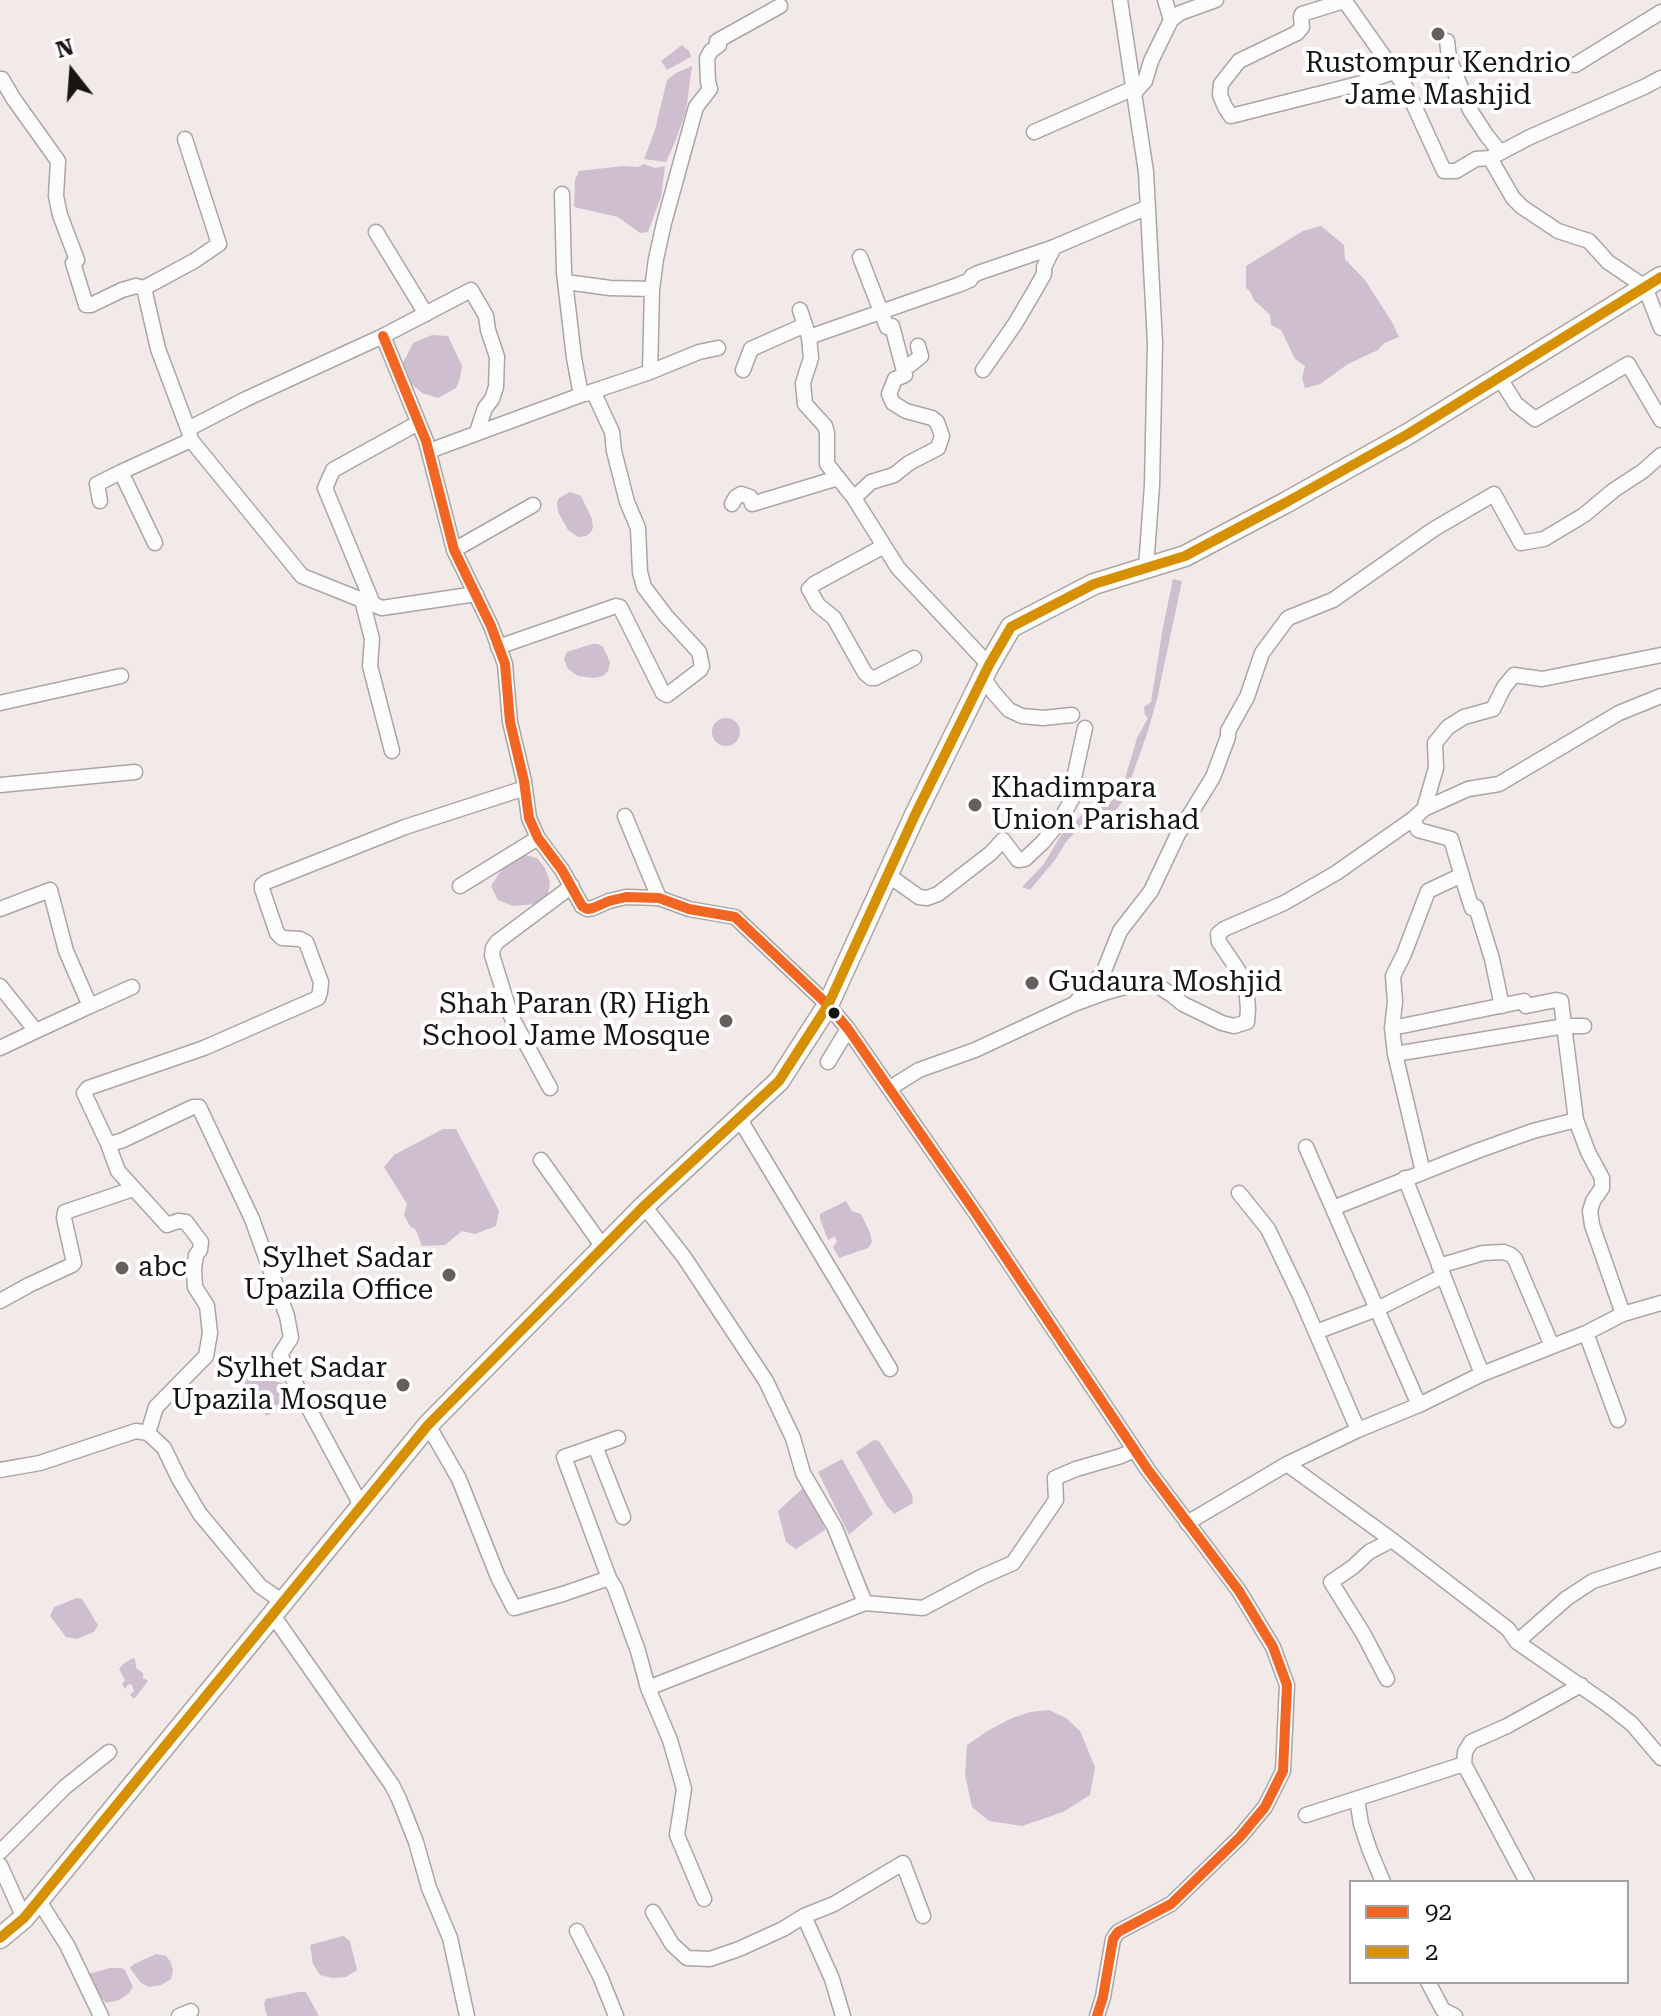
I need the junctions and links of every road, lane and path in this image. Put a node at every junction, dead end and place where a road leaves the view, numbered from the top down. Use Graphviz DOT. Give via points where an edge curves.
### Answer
graph roads {
  1 [pos="1120,0"];
  2 [pos="1165,0"];
  3 [pos="1216,0"];
  4 [pos="1344,0"];
  5 [pos="780,6"];
  6 [pos="1661,12"];
  7 [pos="1171,20"];
  8 [pos="1447,41"];
  9 [pos="1575,65"];
  10 [pos="1394,72"];
  11 [pos="1661,78"];
  12 [pos="0,79"];
  13 [pos="1134,91"];
  14 [pos="1034,132"];
  15 [pos="185,139"];
  16 [pos="1495,155"];
  17 [pos="562,194"];
  18 [pos="1148,207"];
  19 [pos="376,232"];
  20 [pos="1054,247"];
  21 [pos="860,257"];
  22 [pos="566,282"];
  23 [pos="1653,282"];
  24 [pos="144,288"];
  25 [pos="652,289"];
  26 [pos="800,310"];
  27 [pos="882,312"];
  28 [pos="426,314"];
  29 [pos="1661,328"];
  30 [pos="807,331"];
  31 [pos="383,336"];
  32 [pos="918,346"];
  33 [pos="718,348"];
  34 [pos="903,366"];
  35 [pos="743,370"];
  36 [pos="983,370"];
  37 [pos="650,372"];
  38 [pos="1499,377"];
  39 [pos="587,393"];
  40 [pos="1661,420"];
  41 [pos="418,423"];
  42 [pos="477,432"];
  43 [pos="190,435"];
  44 [pos="429,451"];
  45 [pos="1661,455"];
  46 [pos="121,472"];
  47 [pos="838,478"];
  48 [pos="854,498"];
  49 [pos="100,501"];
  50 [pos="732,504"];
  51 [pos="533,505"];
  52 [pos="155,543"];
  53 [pos="884,546"];
  54 [pos="454,550"];
  55 [pos="1152,566"];
  56 [pos="476,594"];
  57 [pos="368,602"];
  58 [pos="498,647"];
  59 [pos="1661,655"];
  60 [pos="914,658"];
  61 [pos="986,671"];
  62 [pos="121,676"];
  63 [pos="1661,696"];
  64 [pos="0,703"];
  65 [pos="1072,715"];
  66 [pos="1085,728"];
  67 [pos="392,751"];
  68 [pos="135,772"];
  69 [pos="0,785"];
  70 [pos="525,788"];
  71 [pos="1418,814"];
  72 [pos="625,816"];
  73 [pos="538,838"];
  74 [pos="888,875"];
  75 [pos="1462,875"];
  76 [pos="460,886"];
  77 [pos="572,886"];
  78 [pos="659,898"];
  79 [pos="0,909"];
  80 [pos="0,986"];
  81 [pos="132,987"];
  82 [pos="1074,1004"];
  83 [pos="828,1005"];
  84 [pos="90,1006"];
  85 [pos="1502,1006"];
  86 [pos="1565,1026"];
  87 [pos="1584,1026"];
  88 [pos="1392,1028"];
  89 [pos="848,1029"];
  90 [pos="36,1031"];
  91 [pos="0,1048"];
  92 [pos="1395,1054"];
  93 [pos="828,1062"];
  94 [pos="550,1088"];
  95 [pos="890,1088"];
  96 [pos="739,1118"];
  97 [pos="1576,1120"];
  98 [pos="108,1144"];
  99 [pos="1306,1147"];
  100 [pos="541,1160"];
  101 [pos="1423,1172"];
  102 [pos="1405,1178"];
  103 [pos="133,1189"];
  104 [pos="1239,1193"];
  105 [pos="644,1206"];
  106 [pos="1333,1208"];
  107 [pos="603,1247"];
  108 [pos="1441,1271"];
  109 [pos="0,1301"];
  110 [pos="1661,1303"];
  111 [pos="1377,1309"];
  112 [pos="1623,1314"];
  113 [pos="1316,1332"];
  114 [pos="1586,1333"];
  115 [pos="1552,1346"];
  116 [pos="890,1369"];
  117 [pos="1482,1374"];
  118 [pos="1419,1405"];
  119 [pos="1618,1420"];
  120 [pos="428,1425"];
  121 [pos="1358,1430"];
  122 [pos="148,1433"];
  123 [pos="618,1438"];
  124 [pos="595,1446"];
  125 [pos="1134,1450"];
  126 [pos="1287,1464"];
  127 [pos="0,1470"];
  128 [pos="362,1507"];
  129 [pos="623,1517"];
  130 [pos="1187,1523"];
  131 [pos="1392,1540"];
  132 [pos="1661,1559"];
  133 [pos="609,1578"];
  134 [pos="865,1603"];
  135 [pos="277,1608"];
  136 [pos="1517,1642"];
  137 [pos="1387,1679"];
  138 [pos="1581,1685"];
  139 [pos="648,1688"];
  140 [pos="109,1752"];
  141 [pos="1661,1758"];
  142 [pos="1464,1764"];
  143 [pos="1357,1799"];
  144 [pos="1306,1815"];
  145 [pos="0,1852"];
  146 [pos="0,1865"];
  147 [pos="1382,1880"];
  148 [pos="1526,1880"];
  149 [pos="704,1899"];
  150 [pos="39,1901"];
  151 [pos="653,1912"];
  152 [pos="804,1916"];
  153 [pos="923,1916"];
  154 [pos="24,1918"];
  155 [pos="577,1931"];
  156 [pos="0,1938"];
  157 [pos="1429,1984"];
  158 [pos="101,2016"];
  159 [pos="467,2016"];
  160 [pos="616,2016"];
  161 [pos="843,2016"];
  162 [pos="1097,2016"];
  163 [pos="1455,2016"];
  1 -- 13 [label="street"];
  2 -- 7 [label="street"];
  3 -- 7 [label="street"];
  4 -- 10 [label="street"];
  4 -- 10 [label="street" via="1302,14 1297,33 1239,61 1221,84 1220,95 1231,116"];
  5 -- 25 [label="street" via="717,41 707,58 710,89 696,107 687,138"];
  6 -- 9 [label="street"];
  7 -- 13 [label="street" via="1145,81"];
  8 -- 16 [label="street" via="1470,110"];
  10 -- 16 [label="street" via="1444,171"];
  11 -- 16 [label="street"];
  12 -- 24 [label="street" via="58,161 56,196 86,305 122,290"];
  13 -- 14 [label="street"];
  13 -- 18 [label="street"];
  15 -- 24 [label="street" via="219,244"];
  16 -- 23 [label="street" via="1522,207 1558,231 1589,241 1608,262"];
  17 -- 22 [label="street"];
  18 -- 20 [label="street"];
  18 -- 55 [label="street" via="1155,343"];
  19 -- 28 [label="street"];
  20 -- 27 [label="street"];
  20 -- 36 [label="street" via="1015,324"];
  21 -- 27 [label="street"];
  22 -- 25 [label="street"];
  22 -- 39 [label="street" via="574,358"];
  23 -- 29 [label="street"];
  23 -- 38 [label="highway"];
  24 -- 43 [label="street" via="158,349"];
  25 -- 37 [label="street"];
  26 -- 30 [label="street"];
  27 -- 30 [label="street"];
  27 -- 34 [label="street" via="887,327 892,326"];
  28 -- 31 [label="street"];
  28 -- 42 [label="street" via="471,290 483,308 497,377"];
  30 -- 35 [label="street" via="751,349"];
  30 -- 47 [label="street" via="811,358 803,383 805,404 825,426 827,464"];
  31 -- 41 [label="street"];
  31 -- 43 [label="street" via="246,399"];
  32 -- 34 [label="street" via="921,356"];
  33 -- 37 [label="street"];
  34 -- 48 [label="street" via="905,375 895,379 889,394 893,403 937,422 940,445 894,475 871,482"];
  37 -- 39 [label="street"];
  38 -- 40 [label="street" via="1516,404 1535,419 1628,364"];
  38 -- 55 [label="highway" via="1285,503 1185,556"];
  39 -- 42 [label="street"];
  39 -- 58 [label="street" via="612,432 638,528 644,587 699,652 702,666 663,693 616,606"];
  41 -- 44 [label="street"];
  41 -- 57 [label="street" via="333,470 325,488"];
  42 -- 44 [label="street"];
  43 -- 46 [label="street"];
  43 -- 57 [label="street" via="302,576"];
  44 -- 54 [label="street"];
  45 -- 82 [label="street" via="1544,539 1521,543 1494,494 1333,600 1288,618 1262,653 1213,777 1151,891 1120,931 1104,971"];
  46 -- 49 [label="street" via="97,484"];
  46 -- 52 [label="street"];
  47 -- 48 [label="street"];
  47 -- 50 [label="street" via="752,504 741,494"];
  48 -- 53 [label="street"];
  51 -- 54 [label="street"];
  53 -- 60 [label="street" via="809,589 871,678"];
  53 -- 61 [label="street"];
  54 -- 56 [label="street"];
  55 -- 61 [label="highway" via="1094,584 1011,627"];
  56 -- 57 [label="street" via="382,608"];
  56 -- 58 [label="street"];
  57 -- 67 [label="street" via="370,666"];
  58 -- 70 [label="street"];
  59 -- 71 [label="street" via="1542,679 1514,675 1493,709 1464,717 1435,743 1436,768"];
  61 -- 65 [label="street" via="994,693 1009,710 1043,718"];
  61 -- 74 [label="highway"];
  62 -- 64 [label="street"];
  63 -- 71 [label="street" via="1619,713 1499,784 1468,789"];
  66 -- 74 [label="street" via="1074,795 1060,821 1025,859 1018,860 1003,840 927,898"];
  68 -- 69 [label="street"];
  70 -- 73 [label="street"];
  70 -- 98 [label="street" via="405,827 262,885 277,933 306,942 321,982 318,998 204,1048 88,1088 84,1093"];
  71 -- 75 [label="street" via="1418,830 1451,839"];
  71 -- 82 [label="street" via="1336,873 1218,934 1246,987 1247,1022 1222,1023 1143,982"];
  72 -- 78 [label="street"];
  73 -- 76 [label="street"];
  73 -- 77 [label="street"];
  74 -- 83 [label="highway"];
  75 -- 85 [label="street" via="1492,959"];
  75 -- 88 [label="street" via="1428,891 1393,976"];
  77 -- 78 [label="street" via="587,909 626,897"];
  77 -- 94 [label="street" via="497,942 492,955 511,1016"];
  78 -- 83 [label="street" via="735,917"];
  79 -- 84 [label="street" via="50,890 66,951"];
  80 -- 90 [label="street"];
  81 -- 84 [label="street"];
  82 -- 95 [label="street" via="919,1070"];
  83 -- 89 [label="street"];
  83 -- 96 [label="highway" via="779,1081"];
  84 -- 90 [label="street"];
  85 -- 86 [label="street" via="1558,1000"];
  85 -- 88 [label="street"];
  86 -- 87 [label="street"];
  86 -- 92 [label="street"];
  86 -- 97 [label="street"];
  88 -- 92 [label="street"];
  89 -- 93 [label="street"];
  89 -- 95 [label="street"];
  90 -- 91 [label="street"];
  92 -- 101 [label="street"];
  95 -- 125 [label="street"];
  96 -- 105 [label="highway"];
  96 -- 116 [label="street"];
  97 -- 101 [label="street"];
  97 -- 112 [label="street" via="1602,1178 1590,1211 1592,1225"];
  98 -- 103 [label="street" via="118,1171"];
  98 -- 128 [label="street" via="199,1107 252,1219 287,1316 291,1338 280,1355"];
  99 -- 106 [label="street"];
  100 -- 107 [label="street"];
  101 -- 102 [label="street"];
  102 -- 106 [label="street"];
  102 -- 108 [label="street"];
  103 -- 109 [label="street" via="65,1212 72,1265"];
  103 -- 122 [label="street" via="167,1225 186,1222 201,1242 195,1287 207,1306 210,1333 206,1356 156,1407"];
  104 -- 113 [label="street" via="1268,1229"];
  105 -- 107 [label="highway"];
  105 -- 134 [label="street" via="766,1381"];
  106 -- 111 [label="street"];
  107 -- 120 [label="highway"];
  108 -- 111 [label="street"];
  108 -- 115 [label="street" via="1483,1253 1511,1255"];
  108 -- 117 [label="street"];
  110 -- 112 [label="street"];
  111 -- 113 [label="street"];
  111 -- 118 [label="street"];
  112 -- 114 [label="street"];
  113 -- 121 [label="street"];
  114 -- 115 [label="street"];
  114 -- 119 [label="street"];
  115 -- 117 [label="street"];
  117 -- 118 [label="street"];
  118 -- 121 [label="street"];
  120 -- 128 [label="highway"];
  120 -- 133 [label="street" via="459,1479 514,1608"];
  121 -- 126 [label="street"];
  122 -- 127 [label="street" via="136,1431 40,1463"];
  122 -- 135 [label="street" via="164,1448 200,1514"];
  123 -- 124 [label="street"];
  124 -- 129 [label="street"];
  124 -- 133 [label="street" via="564,1457"];
  125 -- 130 [label="street"];
  125 -- 134 [label="street" via="1055,1478 1056,1500 1013,1563 923,1608"];
  126 -- 130 [label="street"];
  126 -- 131 [label="street"];
  128 -- 135 [label="highway"];
  130 -- 162 [label="street" via="1273,1647 1287,1685 1283,1771 1265,1807 1171,1904 1118,1932"];
  131 -- 136 [label="street" via="1508,1629"];
  131 -- 137 [label="street" via="1331,1582"];
  132 -- 136 [label="street" via="1593,1581"];
  133 -- 139 [label="street"];
  134 -- 139 [label="street"];
  135 -- 150 [label="highway"];
  135 -- 159 [label="street" via="399,1799 450,1938"];
  136 -- 138 [label="street"];
  138 -- 141 [label="street" via="1632,1724"];
  138 -- 142 [label="street" via="1471,1742"];
  139 -- 149 [label="street" via="684,1789 677,1835"];
  140 -- 145 [label="street"];
  142 -- 143 [label="street"];
  142 -- 148 [label="street"];
  143 -- 144 [label="street"];
  143 -- 147 [label="street"];
  146 -- 154 [label="street"];
  150 -- 154 [label="highway"];
  150 -- 158 [label="street"];
  151 -- 152 [label="street" via="687,1958 710,1959"];
  152 -- 153 [label="street" via="903,1863"];
  152 -- 161 [label="street"];
  154 -- 156 [label="highway"];
  155 -- 160 [label="street"];
  157 -- 163 [label="street" via="1443,2010"];
}
